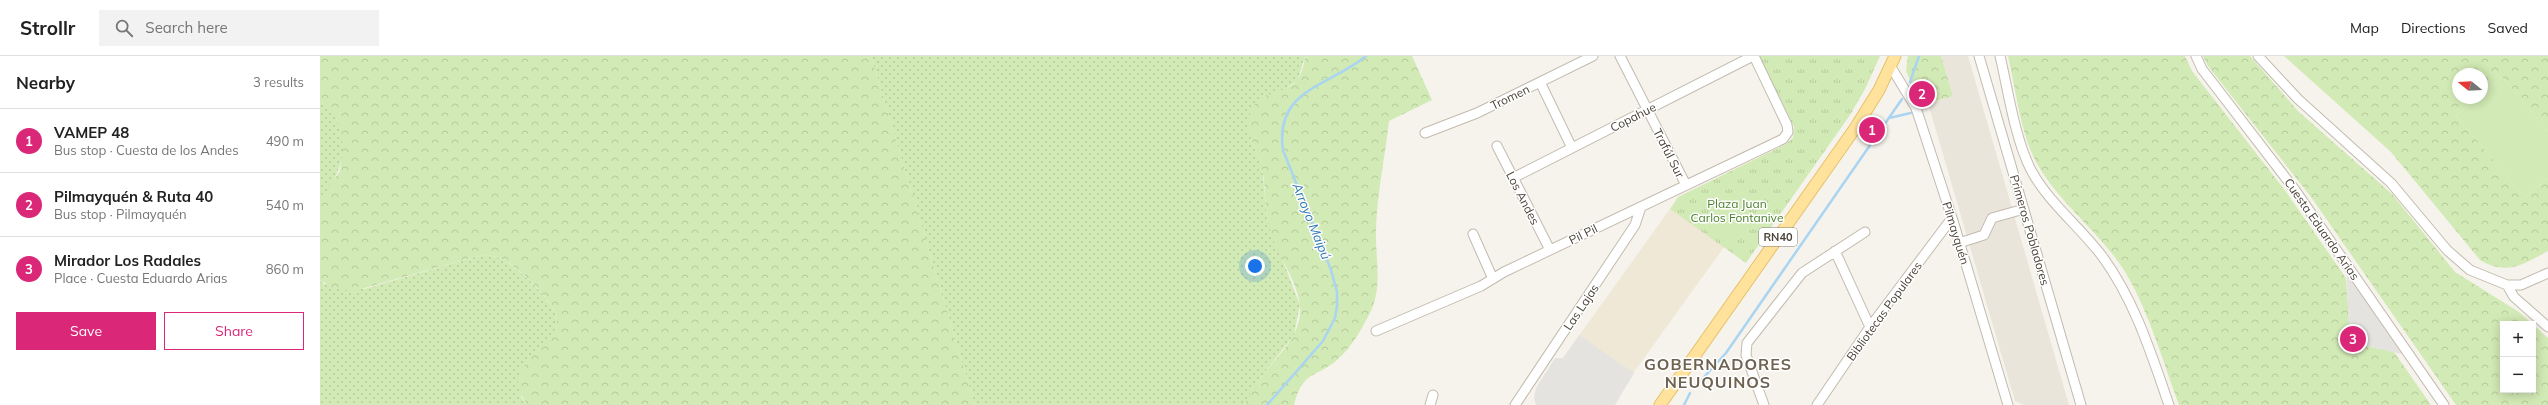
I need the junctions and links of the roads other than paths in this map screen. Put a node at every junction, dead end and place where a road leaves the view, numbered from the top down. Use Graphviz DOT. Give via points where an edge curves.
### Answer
graph roads {
  1 [pos="1593,56"];
  2 [pos="1620,56"];
  3 [pos="1754,56"];
  4 [pos="1895,56"];
  5 [pos="1979,56"];
  6 [pos="2000,56"];
  7 [pos="2196,56"];
  8 [pos="2258,56"];
  9 [pos="1891,66"];
  10 [pos="1540,82"];
  11 [pos="1648,110"];
  12 [pos="1425,133"];
  13 [pos="1497,146"];
  14 [pos="1572,148"];
  15 [pos="1513,178"];
  16 [pos="1686,185"];
  17 [pos="1641,207"];
  18 [pos="2024,209"];
  19 [pos="1952,218"];
  20 [pos="1865,232"];
  21 [pos="1473,234"];
  22 [pos="1959,243"];
  23 [pos="1550,250"];
  24 [pos="1835,251"];
  25 [pos="2548,273"];
  26 [pos="1493,279"];
  27 [pos="2507,286"];
  28 [pos="1870,327"];
  29 [pos="2548,327"];
  30 [pos="1376,331"];
  31 [pos="1433,395"];
  32 [pos="1820,404"];
  33 [pos="1430,405"];
  34 [pos="1515,405"];
  35 [pos="1660,405"];
  36 [pos="1764,405"];
  37 [pos="2008,405"];
  38 [pos="2081,405"];
  39 [pos="2169,405"];
  40 [pos="2444,405"];
  1 -- 10 [label="street, Tromen"];
  2 -- 11 [label="street, Trafúl Sur"];
  3 -- 11 [label="street, Copahue"];
  3 -- 16 [label="street, Pil Pil" via="1786,122 1788,132 1783,139"];
  4 -- 9 [label="main road, RN40"];
  5 -- 18 [label="street, Primeros Pobladores"];
  6 -- 39 [label="street" via="2031,170 2044,189 2094,246 2117,279 2146,336"];
  7 -- 40 [label="street, Cuesta Eduardo Arias" via="2202,70 2301,198"];
  8 -- 27 [label="street" via="2298,99 2400,192 2455,258 2479,276"];
  9 -- 19 [label="street, Pilmayquén" via="1914,104"];
  9 -- 35 [label="main road, RN40" via="1856,127"];
  10 -- 12 [label="street, Tromen" via="1477,113"];
  10 -- 14 [label="street"];
  11 -- 14 [label="street, Copahue"];
  11 -- 16 [label="street, Trafúl Sur"];
  13 -- 15 [label="street, Los Andes"];
  14 -- 15 [label="street, Copahue"];
  15 -- 23 [label="street, Los Andes"];
  16 -- 17 [label="street, Pil Pil"];
  17 -- 23 [label="street, Pil Pil"];
  17 -- 34 [label="street, Las Lajas" via="1635,225"];
  18 -- 22 [label="street" via="1992,218 1984,235"];
  18 -- 38 [label="street, Primeros Pobladores"];
  19 -- 22 [label="street, Pilmayquén"];
  19 -- 28 [label="street, Bibliotecas Populares"];
  20 -- 24 [label="street"];
  21 -- 26 [label="street"];
  22 -- 37 [label="street, Pilmayquén"];
  23 -- 26 [label="street, Pil Pil"];
  24 -- 28 [label="street"];
  24 -- 36 [label="street" via="1796,279 1747,343 1746,355"];
  25 -- 27 [label="street" via="2521,285"];
  26 -- 30 [label="street, Pil Pil"];
  27 -- 29 [label="street" via="2514,297"];
  28 -- 32 [label="street, Bibliotecas Populares"];
  31 -- 33 [label="street"];
}
